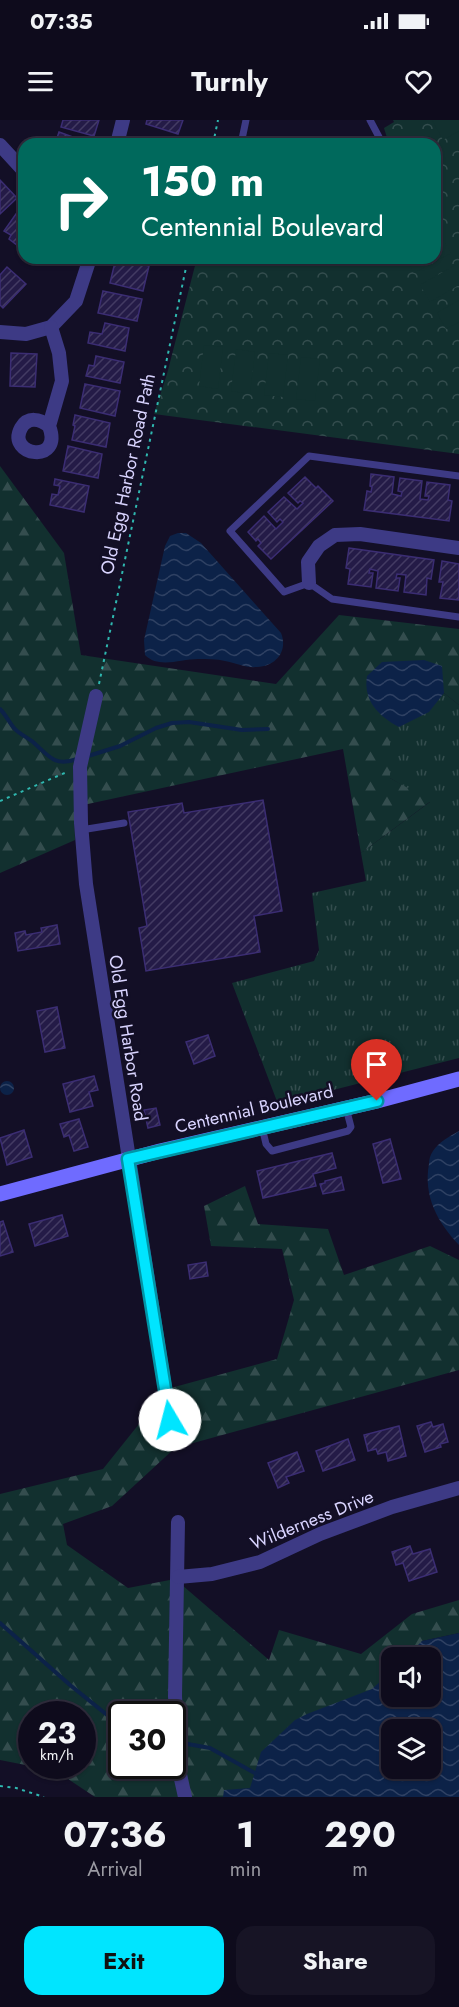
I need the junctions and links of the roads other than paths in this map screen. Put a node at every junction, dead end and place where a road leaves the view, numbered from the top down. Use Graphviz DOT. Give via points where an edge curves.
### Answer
graph roads {
  1 [pos="123,120"];
  2 [pos="246,120"];
  3 [pos="370,120"];
  4 [pos="118,138"];
  5 [pos="242,138"];
  6 [pos="379,138"];
  7 [pos="0,145"];
  8 [pos="18,164"];
  9 [pos="88,264"];
  10 [pos="51,327"];
  11 [pos="0,332"];
  12 [pos="49,426"];
  13 [pos="459,476"];
  14 [pos="459,548"];
  15 [pos="309,583"];
  16 [pos="459,617"];
  17 [pos="96,696"];
  18 [pos="124,823"];
  19 [pos="81,830"];
  20 [pos="459,1079"];
  21 [pos="346,1108"];
  22 [pos="262,1127"];
  23 [pos="128,1159"];
  24 [pos="0,1194"];
  25 [pos="170,1420"];
  26 [pos="459,1488"];
  27 [pos="178,1522"];
  28 [pos="178,1577"];
  29 [pos="185,1797"];
  1 -- 4 [label="street"];
  2 -- 5 [label="lane"];
  3 -- 6 [label="lane"];
  7 -- 8 [label="street"];
  9 -- 10 [label="street" via="76,302"];
  10 -- 11 [label="street" via="26,334"];
  10 -- 12 [label="street" via="62,381"];
  13 -- 15 [label="lane" via="309,456 230,531 284,592"];
  14 -- 15 [label="street" via="360,534 335,535 319,546 308,562"];
  15 -- 16 [label="lane" via="332,599"];
  17 -- 19 [label="street, Old Egg Harbor Road" via="80,766"];
  18 -- 19 [label="lane"];
  19 -- 23 [label="street, Old Egg Harbor Road"];
  20 -- 21 [label="main road, Centennial Boulevard"];
  21 -- 22 [label="main road, Centennial Boulevard"];
  21 -- 22 [label="lane" via="351,1127 348,1131 272,1150 266,1144"];
  22 -- 23 [label="main road, Centennial Boulevard"];
  23 -- 24 [label="main road, Centennial Boulevard"];
  23 -- 25 [label="street, Old Egg Harbor Road"];
  26 -- 28 [label="street, Wilderness Drive" via="392,1507 260,1562 212,1574"];
  27 -- 28 [label="street"];
  28 -- 29 [label="street" via="175,1696 179,1770"];
}
